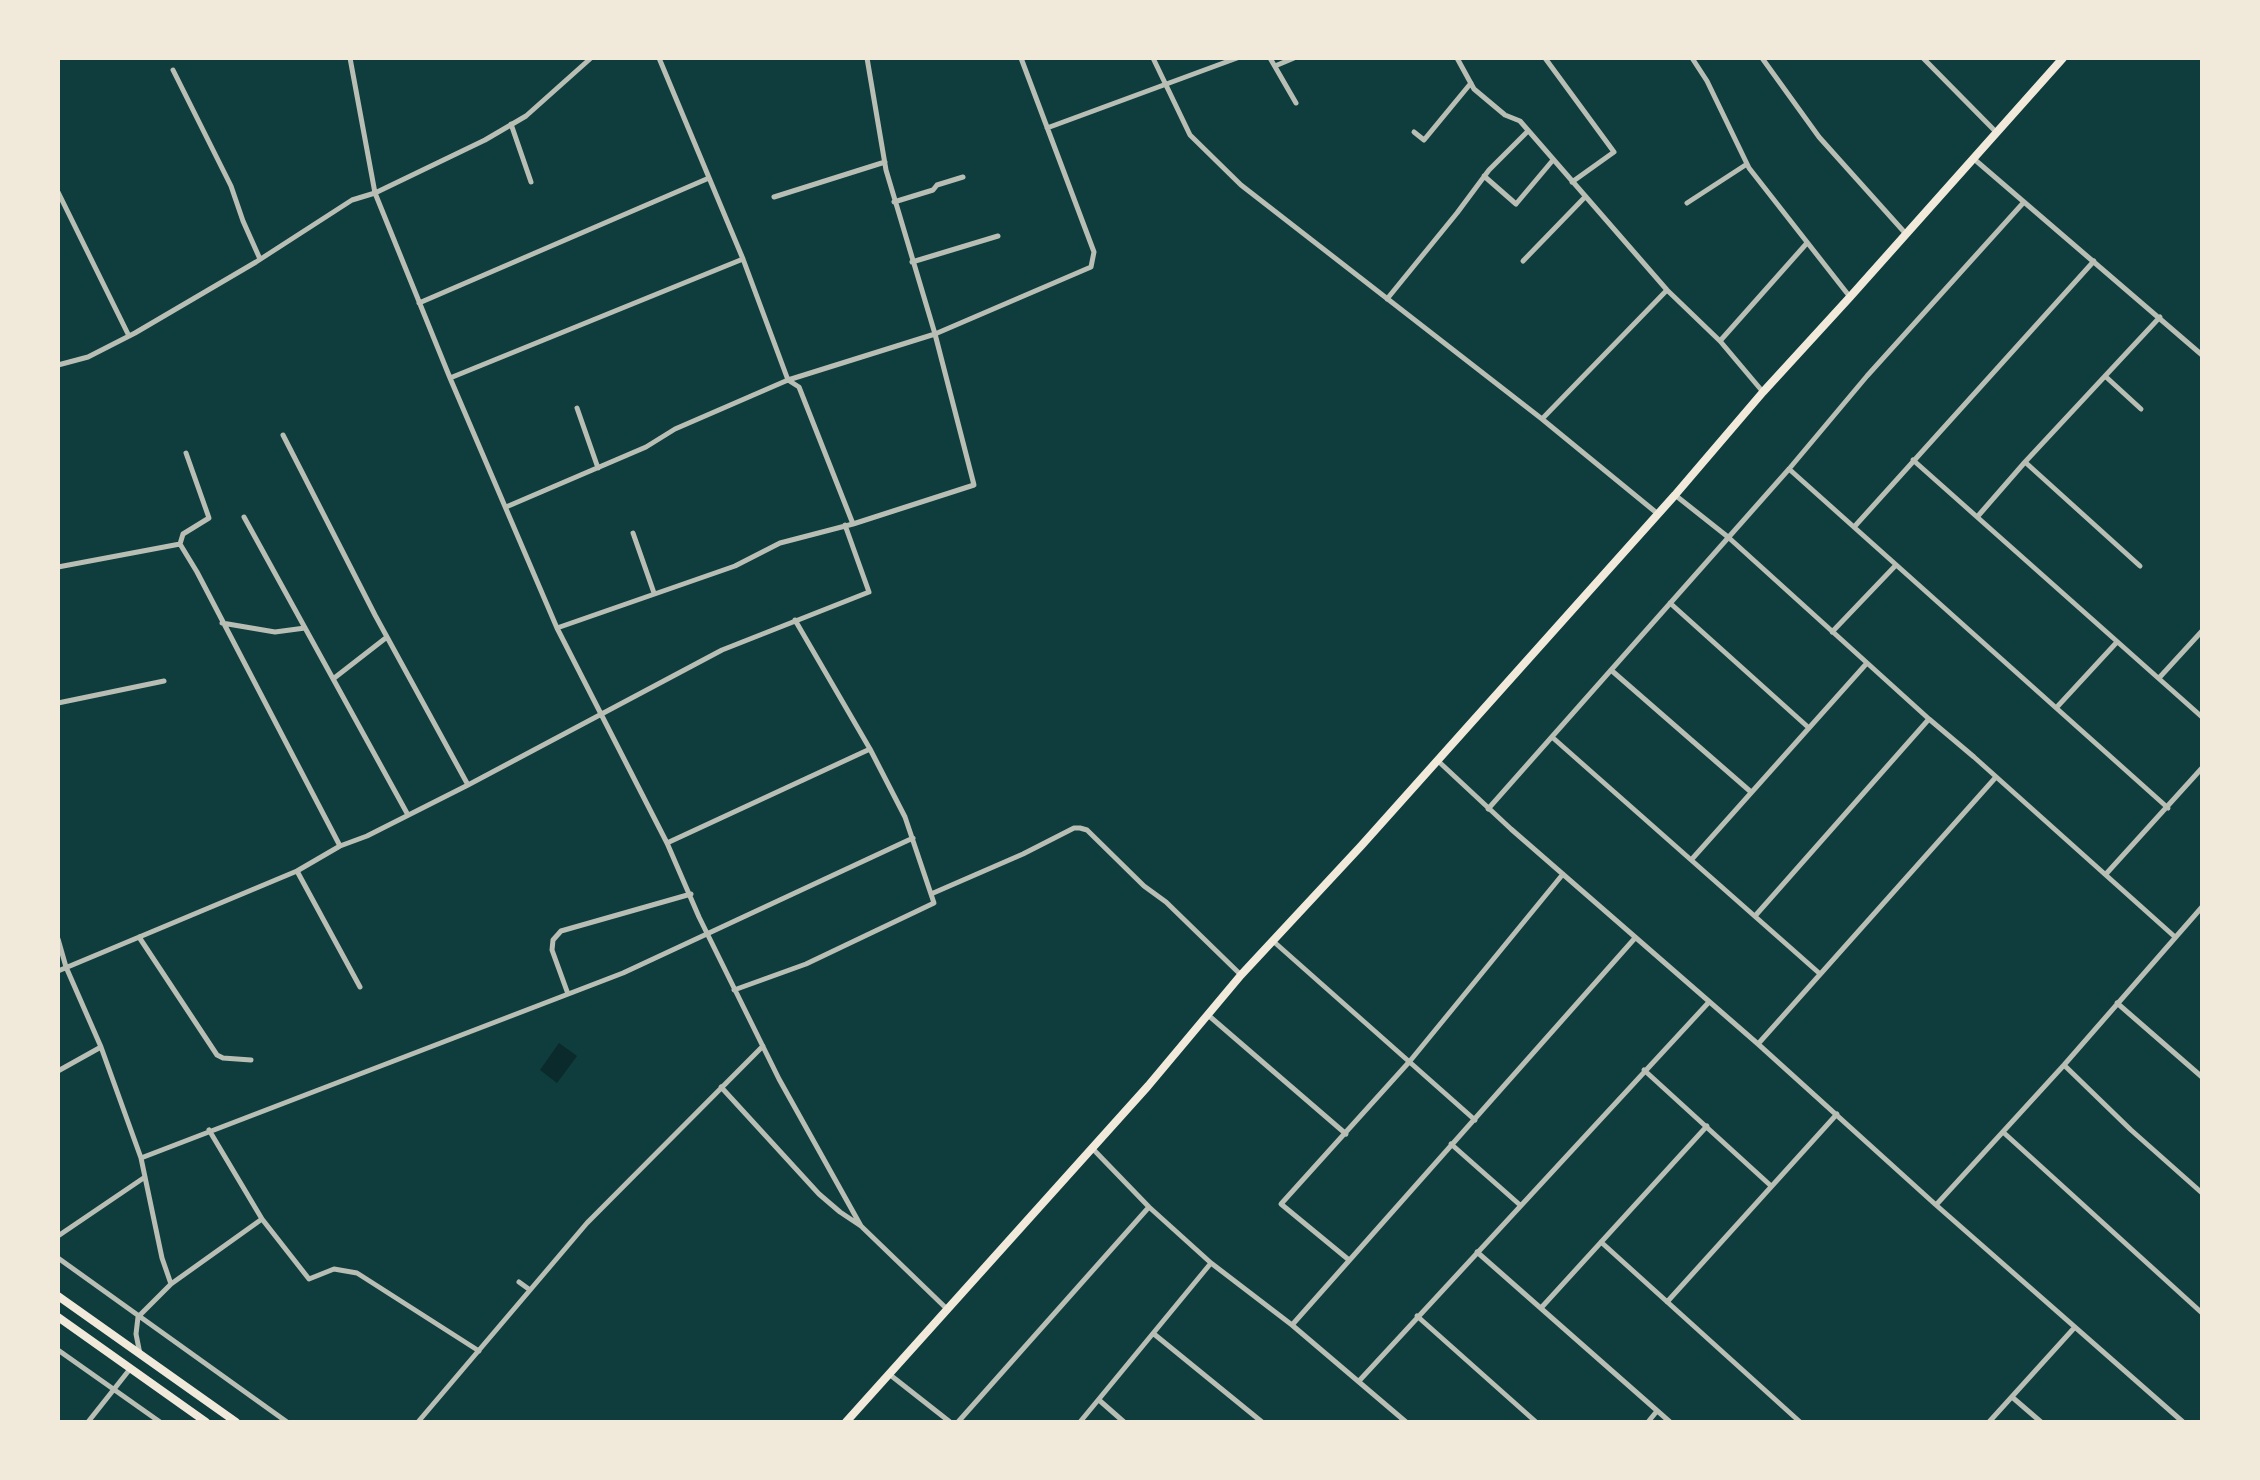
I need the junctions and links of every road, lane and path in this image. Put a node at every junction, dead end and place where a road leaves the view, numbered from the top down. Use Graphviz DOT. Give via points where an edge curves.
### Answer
graph roads {
  1 [pos="350,58"];
  2 [pos="591,58"];
  3 [pos="668,58"];
  4 [pos="867,58"];
  5 [pos="1021,58"];
  6 [pos="1153,58"];
  7 [pos="1237,58"];
  8 [pos="1270,58"];
  9 [pos="1294,58"];
  10 [pos="1457,58"];
  11 [pos="1545,58"];
  12 [pos="1692,58"];
  13 [pos="1762,58"];
  14 [pos="1923,58"];
  15 [pos="2063,58"];
  16 [pos="660,60"];
  17 [pos="1275,66"];
  18 [pos="173,70"];
  19 [pos="1471,83"];
  20 [pos="1165,85"];
  21 [pos="1296,103"];
  22 [pos="511,124"];
  23 [pos="1047,128"];
  24 [pos="1528,131"];
  25 [pos="1414,132"];
  26 [pos="1997,133"];
  27 [pos="1974,159"];
  28 [pos="1553,160"];
  29 [pos="885,162"];
  30 [pos="1747,164"];
  31 [pos="1484,176"];
  32 [pos="963,177"];
  33 [pos="709,178"];
  34 [pos="531,182"];
  35 [pos="1572,182"];
  36 [pos="58,192"];
  37 [pos="374,194"];
  38 [pos="774,197"];
  39 [pos="1585,197"];
  40 [pos="894,202"];
  41 [pos="2024,202"];
  42 [pos="1687,203"];
  43 [pos="1906,234"];
  44 [pos="998,236"];
  45 [pos="1807,243"];
  46 [pos="260,259"];
  47 [pos="743,259"];
  48 [pos="1522,261"];
  49 [pos="2094,261"];
  50 [pos="912,262"];
  51 [pos="1667,290"];
  52 [pos="1850,298"];
  53 [pos="1387,299"];
  54 [pos="419,303"];
  55 [pos="2160,317"];
  56 [pos="935,334"];
  57 [pos="129,337"];
  58 [pos="1720,341"];
  59 [pos="2202,355"];
  60 [pos="58,365"];
  61 [pos="2105,376"];
  62 [pos="450,378"];
  63 [pos="788,380"];
  64 [pos="1763,392"];
  65 [pos="577,408"];
  66 [pos="2141,409"];
  67 [pos="1542,419"];
  68 [pos="283,435"];
  69 [pos="186,453"];
  70 [pos="1913,460"];
  71 [pos="2025,462"];
  72 [pos="598,468"];
  73 [pos="1789,469"];
  74 [pos="1675,495"];
  75 [pos="506,507"];
  76 [pos="1658,514"];
  77 [pos="1978,516"];
  78 [pos="244,517"];
  79 [pos="853,524"];
  80 [pos="845,525"];
  81 [pos="1854,526"];
  82 [pos="634,533"];
  83 [pos="1728,537"];
  84 [pos="180,544"];
  85 [pos="1895,565"];
  86 [pos="2140,566"];
  87 [pos="58,567"];
  88 [pos="654,593"];
  89 [pos="1670,603"];
  90 [pos="794,620"];
  91 [pos="222,623"];
  92 [pos="305,628"];
  93 [pos="557,628"];
  94 [pos="2202,631"];
  95 [pos="1832,632"];
  96 [pos="387,637"];
  97 [pos="2117,642"];
  98 [pos="1867,663"];
  99 [pos="1611,670"];
  100 [pos="2159,678"];
  101 [pos="333,679"];
  102 [pos="164,681"];
  103 [pos="58,704"];
  104 [pos="2057,707"];
  105 [pos="601,715"];
  106 [pos="2202,717"];
  107 [pos="1928,719"];
  108 [pos="1809,728"];
  109 [pos="1552,737"];
  110 [pos="870,749"];
  111 [pos="1437,760"];
  112 [pos="2202,768"];
  113 [pos="1996,777"];
  114 [pos="468,785"];
  115 [pos="1751,792"];
  116 [pos="2168,808"];
  117 [pos="1488,809"];
  118 [pos="408,815"];
  119 [pos="913,838"];
  120 [pos="667,843"];
  121 [pos="340,846"];
  122 [pos="1692,859"];
  123 [pos="297,871"];
  124 [pos="1563,874"];
  125 [pos="2106,874"];
  126 [pos="691,894"];
  127 [pos="931,894"];
  128 [pos="2202,907"];
  129 [pos="1755,916"];
  130 [pos="707,934"];
  131 [pos="139,937"];
  132 [pos="2175,937"];
  133 [pos="1634,938"];
  134 [pos="58,939"];
  135 [pos="1273,941"];
  136 [pos="66,967"];
  137 [pos="58,971"];
  138 [pos="1819,973"];
  139 [pos="1241,975"];
  140 [pos="360,987"];
  141 [pos="734,990"];
  142 [pos="568,994"];
  143 [pos="1709,1002"];
  144 [pos="2117,1003"];
  145 [pos="1208,1015"];
  146 [pos="1758,1044"];
  147 [pos="762,1046"];
  148 [pos="101,1047"];
  149 [pos="251,1059"];
  150 [pos="1410,1061"];
  151 [pos="2064,1065"];
  152 [pos="1644,1070"];
  153 [pos="58,1071"];
  154 [pos="2202,1077"];
  155 [pos="721,1087"];
  156 [pos="1837,1114"];
  157 [pos="1475,1120"];
  158 [pos="1707,1126"];
  159 [pos="209,1130"];
  160 [pos="2003,1132"];
  161 [pos="1346,1134"];
  162 [pos="1451,1144"];
  163 [pos="1092,1148"];
  164 [pos="141,1158"];
  165 [pos="145,1177"];
  166 [pos="1770,1185"];
  167 [pos="2202,1194"];
  168 [pos="1520,1205"];
  169 [pos="1936,1205"];
  170 [pos="1149,1207"];
  171 [pos="262,1220"];
  172 [pos="861,1226"];
  173 [pos="58,1236"];
  174 [pos="1601,1242"];
  175 [pos="1477,1252"];
  176 [pos="58,1258"];
  177 [pos="1349,1260"];
  178 [pos="1211,1263"];
  179 [pos="519,1282"];
  180 [pos="171,1284"];
  181 [pos="530,1290"];
  182 [pos="58,1296"];
  183 [pos="1667,1302"];
  184 [pos="1541,1308"];
  185 [pos="949,1310"];
  186 [pos="2202,1313"];
  187 [pos="1418,1316"];
  188 [pos="58,1317"];
  189 [pos="138,1317"];
  190 [pos="1292,1325"];
  191 [pos="2075,1327"];
  192 [pos="1154,1334"];
  193 [pos="58,1350"];
  194 [pos="479,1351"];
  195 [pos="140,1356"];
  196 [pos="130,1369"];
  197 [pos="889,1374"];
  198 [pos="1359,1381"];
  199 [pos="114,1389"];
  200 [pos="2012,1397"];
  201 [pos="1098,1400"];
  202 [pos="1657,1411"];
  203 [pos="88,1422"];
  204 [pos="160,1422"];
  205 [pos="206,1422"];
  206 [pos="236,1422"];
  207 [pos="287,1422"];
  208 [pos="418,1422"];
  209 [pos="846,1422"];
  210 [pos="950,1422"];
  211 [pos="958,1422"];
  212 [pos="1080,1422"];
  213 [pos="1124,1422"];
  214 [pos="1262,1422"];
  215 [pos="1406,1422"];
  216 [pos="1536,1422"];
  217 [pos="1648,1422"];
  218 [pos="1670,1422"];
  219 [pos="1800,1422"];
  220 [pos="1989,1422"];
  221 [pos="2041,1422"];
  222 [pos="2183,1422"];
  1 -- 37 [label="street"];
  2 -- 22 [label="street"];
  3 -- 16 [label="street"];
  4 -- 29 [label="street"];
  5 -- 23 [label="street"];
  6 -- 20 [label="street"];
  7 -- 20 [label="street"];
  8 -- 17 [label="street"];
  9 -- 17 [label="street"];
  10 -- 19 [label="street"];
  11 -- 35 [label="street" via="1614,152"];
  12 -- 30 [label="street"];
  13 -- 43 [label="street" via="1819,137"];
  14 -- 26 [label="street"];
  15 -- 26 [label="main road"];
  16 -- 33 [label="street"];
  17 -- 21 [label="street"];
  18 -- 46 [label="street" via="231,186"];
  19 -- 24 [label="street"];
  19 -- 25 [label="street" via="1424,140"];
  20 -- 23 [label="street"];
  20 -- 53 [label="street" via="1190,135 1241,185"];
  22 -- 34 [label="street"];
  22 -- 37 [label="street"];
  23 -- 56 [label="street" via="1094,252 1091,267"];
  24 -- 28 [label="street"];
  24 -- 31 [label="street"];
  26 -- 27 [label="main road"];
  27 -- 41 [label="street"];
  27 -- 43 [label="main road"];
  28 -- 31 [label="street" via="1516,204"];
  28 -- 35 [label="street"];
  29 -- 38 [label="street"];
  29 -- 40 [label="street"];
  30 -- 42 [label="street"];
  30 -- 45 [label="street"];
  31 -- 53 [label="street"];
  32 -- 40 [label="street"];
  33 -- 47 [label="street"];
  33 -- 54 [label="street"];
  35 -- 39 [label="street"];
  36 -- 57 [label="street"];
  37 -- 46 [label="street" via="352,200"];
  37 -- 54 [label="street"];
  39 -- 48 [label="street"];
  39 -- 51 [label="street"];
  40 -- 50 [label="street"];
  41 -- 49 [label="street"];
  41 -- 73 [label="street"];
  43 -- 52 [label="main road"];
  44 -- 50 [label="street"];
  45 -- 52 [label="street"];
  45 -- 58 [label="street"];
  46 -- 57 [label="street"];
  47 -- 62 [label="street"];
  47 -- 63 [label="street"];
  49 -- 55 [label="street"];
  49 -- 70 [label="street"];
  50 -- 56 [label="street"];
  51 -- 58 [label="street"];
  51 -- 67 [label="street"];
  52 -- 64 [label="main road"];
  53 -- 67 [label="street"];
  54 -- 62 [label="street"];
  55 -- 59 [label="street"];
  55 -- 61 [label="street"];
  56 -- 63 [label="street"];
  56 -- 79 [label="street" via="974,485"];
  57 -- 60 [label="street" via="88,357"];
  58 -- 64 [label="street"];
  61 -- 66 [label="street"];
  61 -- 71 [label="street"];
  62 -- 75 [label="street"];
  63 -- 72 [label="street"];
  63 -- 79 [label="street" via="799,387"];
  64 -- 74 [label="main road"];
  65 -- 72 [label="street"];
  67 -- 76 [label="street"];
  68 -- 96 [label="street"];
  69 -- 84 [label="street" via="209,518 183,534"];
  70 -- 77 [label="street"];
  70 -- 81 [label="street"];
  71 -- 77 [label="street"];
  71 -- 86 [label="street"];
  72 -- 75 [label="street"];
  73 -- 81 [label="street"];
  73 -- 83 [label="street"];
  74 -- 76 [label="main road"];
  74 -- 83 [label="street"];
  75 -- 93 [label="street"];
  76 -- 111 [label="main road"];
  77 -- 97 [label="street"];
  78 -- 92 [label="street"];
  79 -- 80 [label="street"];
  80 -- 88 [label="street" via="780,543 735,566"];
  80 -- 90 [label="street" via="869,592"];
  81 -- 85 [label="street"];
  82 -- 88 [label="street"];
  83 -- 89 [label="street"];
  83 -- 95 [label="street"];
  84 -- 87 [label="street"];
  84 -- 91 [label="street"];
  85 -- 95 [label="street"];
  85 -- 104 [label="street"];
  88 -- 93 [label="street"];
  89 -- 99 [label="street"];
  89 -- 108 [label="street"];
  90 -- 105 [label="street" via="722,650"];
  90 -- 110 [label="street"];
  91 -- 92 [label="street" via="275,632"];
  91 -- 121 [label="street"];
  92 -- 101 [label="street"];
  93 -- 105 [label="street"];
  94 -- 100 [label="street"];
  95 -- 98 [label="street"];
  96 -- 101 [label="street"];
  96 -- 114 [label="street"];
  97 -- 100 [label="street"];
  97 -- 104 [label="street"];
  98 -- 107 [label="street"];
  98 -- 108 [label="street"];
  99 -- 109 [label="street"];
  99 -- 115 [label="street"];
  100 -- 106 [label="street"];
  101 -- 118 [label="street"];
  102 -- 103 [label="street"];
  104 -- 116 [label="street"];
  105 -- 114 [label="street"];
  105 -- 120 [label="street"];
  107 -- 113 [label="street"];
  107 -- 129 [label="street"];
  108 -- 115 [label="street"];
  109 -- 117 [label="street"];
  109 -- 122 [label="street"];
  110 -- 119 [label="street"];
  110 -- 120 [label="street"];
  111 -- 117 [label="street"];
  111 -- 135 [label="main road"];
  112 -- 116 [label="street"];
  113 -- 125 [label="street"];
  113 -- 138 [label="street"];
  114 -- 118 [label="street"];
  115 -- 122 [label="street"];
  116 -- 125 [label="street"];
  117 -- 124 [label="street"];
  118 -- 121 [label="street"];
  119 -- 127 [label="street"];
  119 -- 130 [label="street"];
  120 -- 126 [label="street"];
  121 -- 123 [label="street"];
  122 -- 129 [label="street"];
  123 -- 131 [label="street"];
  123 -- 140 [label="street"];
  124 -- 133 [label="street"];
  124 -- 150 [label="street"];
  125 -- 132 [label="street"];
  126 -- 130 [label="street"];
  126 -- 142 [label="street" via="561,931 552,950"];
  127 -- 139 [label="street" via="1080,828"];
  127 -- 141 [label="street" via="934,903 806,964"];
  128 -- 132 [label="street"];
  129 -- 138 [label="street"];
  130 -- 141 [label="street"];
  130 -- 142 [label="street"];
  131 -- 136 [label="street"];
  131 -- 149 [label="street" via="217,1055"];
  132 -- 144 [label="street"];
  133 -- 143 [label="street"];
  133 -- 157 [label="street"];
  134 -- 136 [label="street"];
  135 -- 139 [label="main road"];
  135 -- 150 [label="street"];
  136 -- 137 [label="street"];
  136 -- 148 [label="street"];
  138 -- 146 [label="street"];
  139 -- 145 [label="main road"];
  141 -- 147 [label="street"];
  142 -- 159 [label="street"];
  143 -- 146 [label="street"];
  143 -- 152 [label="street"];
  144 -- 151 [label="street"];
  144 -- 154 [label="street"];
  145 -- 161 [label="street"];
  145 -- 163 [label="main road"];
  146 -- 156 [label="street"];
  147 -- 155 [label="street"];
  147 -- 172 [label="street"];
  148 -- 153 [label="street"];
  148 -- 164 [label="street"];
  150 -- 157 [label="street"];
  150 -- 161 [label="street"];
  151 -- 160 [label="street"];
  151 -- 167 [label="street"];
  152 -- 158 [label="street"];
  152 -- 168 [label="street"];
  155 -- 172 [label="street" via="819,1194"];
  155 -- 181 [label="street" via="587,1223"];
  156 -- 166 [label="street"];
  156 -- 169 [label="street"];
  157 -- 162 [label="street"];
  158 -- 166 [label="street"];
  158 -- 174 [label="street"];
  159 -- 164 [label="street"];
  159 -- 171 [label="street"];
  160 -- 169 [label="street"];
  160 -- 186 [label="street"];
  161 -- 177 [label="street" via="1281,1204"];
  162 -- 168 [label="street"];
  162 -- 177 [label="street"];
  163 -- 170 [label="street"];
  163 -- 185 [label="main road"];
  164 -- 165 [label="street"];
  165 -- 173 [label="street"];
  165 -- 180 [label="street"];
  166 -- 183 [label="street"];
  168 -- 175 [label="street"];
  169 -- 191 [label="street"];
  170 -- 178 [label="street"];
  170 -- 211 [label="street"];
  171 -- 180 [label="street"];
  171 -- 194 [label="street" via="309,1279 334,1269 357,1273"];
  172 -- 185 [label="street"];
  174 -- 183 [label="street"];
  174 -- 184 [label="street"];
  175 -- 184 [label="street"];
  175 -- 187 [label="street"];
  176 -- 189 [label="street"];
  177 -- 190 [label="street"];
  178 -- 190 [label="street"];
  178 -- 192 [label="street"];
  179 -- 181 [label="street"];
  180 -- 189 [label="street"];
  181 -- 194 [label="street"];
  182 -- 195 [label="main road"];
  183 -- 219 [label="street"];
  184 -- 202 [label="street"];
  185 -- 197 [label="main road"];
  187 -- 198 [label="street"];
  187 -- 216 [label="street"];
  188 -- 196 [label="main road"];
  189 -- 195 [label="street"];
  189 -- 207 [label="street"];
  190 -- 198 [label="street"];
  191 -- 200 [label="street"];
  191 -- 222 [label="street"];
  192 -- 201 [label="street"];
  192 -- 214 [label="street"];
  193 -- 199 [label="street"];
  194 -- 208 [label="street"];
  195 -- 206 [label="main road"];
  196 -- 199 [label="street"];
  196 -- 205 [label="main road"];
  197 -- 209 [label="main road"];
  197 -- 210 [label="street"];
  198 -- 215 [label="street"];
  199 -- 203 [label="street"];
  199 -- 204 [label="street"];
  200 -- 220 [label="street"];
  200 -- 221 [label="street"];
  201 -- 212 [label="street"];
  201 -- 213 [label="street"];
  202 -- 217 [label="street"];
  202 -- 218 [label="street"];
}
